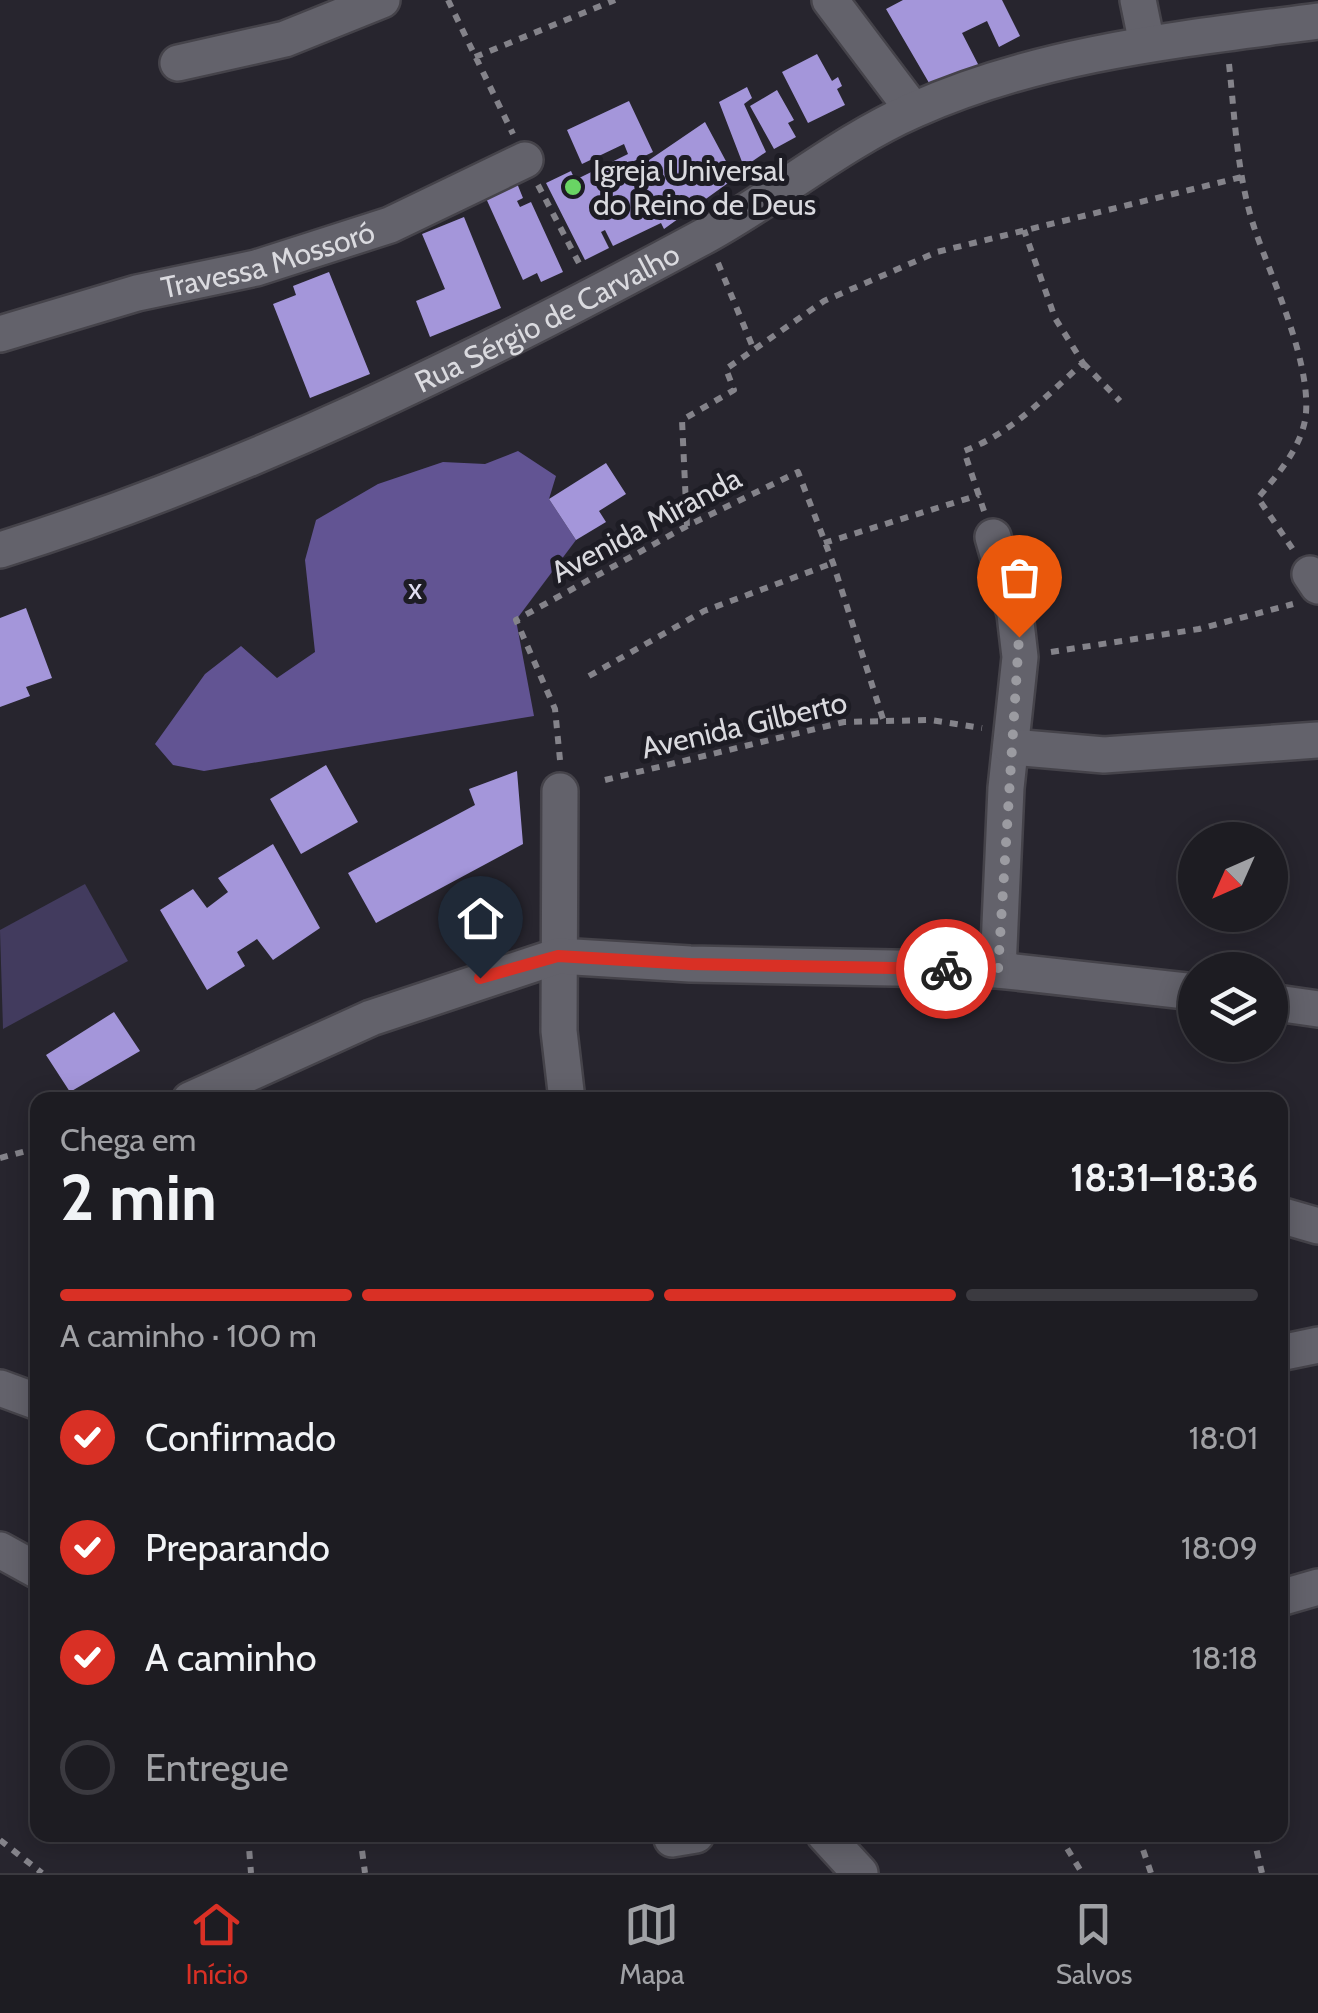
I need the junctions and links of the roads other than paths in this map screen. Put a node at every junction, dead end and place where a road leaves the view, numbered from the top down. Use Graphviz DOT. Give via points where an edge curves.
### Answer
graph roads {
  1 [pos="382,0"];
  2 [pos="830,0"];
  3 [pos="1138,0"];
  4 [pos="1318,21"];
  5 [pos="1147,44"];
  6 [pos="178,63"];
  7 [pos="913,110"];
  8 [pos="525,160"];
  9 [pos="0,334"];
  10 [pos="993,537"];
  11 [pos="0,550"];
  12 [pos="1012,740"];
  13 [pos="1318,740"];
  14 [pos="560,791"];
  15 [pos="558,956"];
  16 [pos="998,970"];
  17 [pos="1178,990"];
  18 [pos="1288,1005"];
  19 [pos="1318,1009"];
  20 [pos="208,1092"];
  21 [pos="566,1092"];
  22 [pos="1288,1217"];
  23 [pos="1318,1226"];
  24 [pos="1318,1345"];
  25 [pos="1288,1351"];
  26 [pos="0,1388"];
  27 [pos="30,1399"];
  28 [pos="0,1550"];
  29 [pos="30,1566"];
  30 [pos="1318,1586"];
  31 [pos="1288,1595"];
  32 [pos="831,1842"];
  33 [pos="860,1873"];
  1 -- 6 [label="street" via="285,39"];
  2 -- 7 [label="street"];
  3 -- 5 [label="street"];
  4 -- 5 [label="street, Rua Sérgio de Carvalho"];
  5 -- 7 [label="street, Rua Sérgio de Carvalho" via="986,83"];
  7 -- 11 [label="street, Rua Sérgio de Carvalho" via="706,236 314,433 189,486"];
  8 -- 9 [label="street, Travessa Mossoró" via="390,225 256,268 137,293"];
  10 -- 12 [label="street" via="1016,614 1020,658"];
  12 -- 13 [label="street" via="1104,755"];
  12 -- 16 [label="street"];
  14 -- 15 [label="street"];
  15 -- 16 [label="street"];
  15 -- 20 [label="street" via="371,1018"];
  15 -- 21 [label="street"];
  16 -- 17 [label="street"];
  18 -- 19 [label="street"];
  22 -- 23 [label="street"];
  24 -- 25 [label="street"];
  26 -- 27 [label="street"];
  28 -- 29 [label="street"];
  30 -- 31 [label="street"];
  32 -- 33 [label="street"];
}
